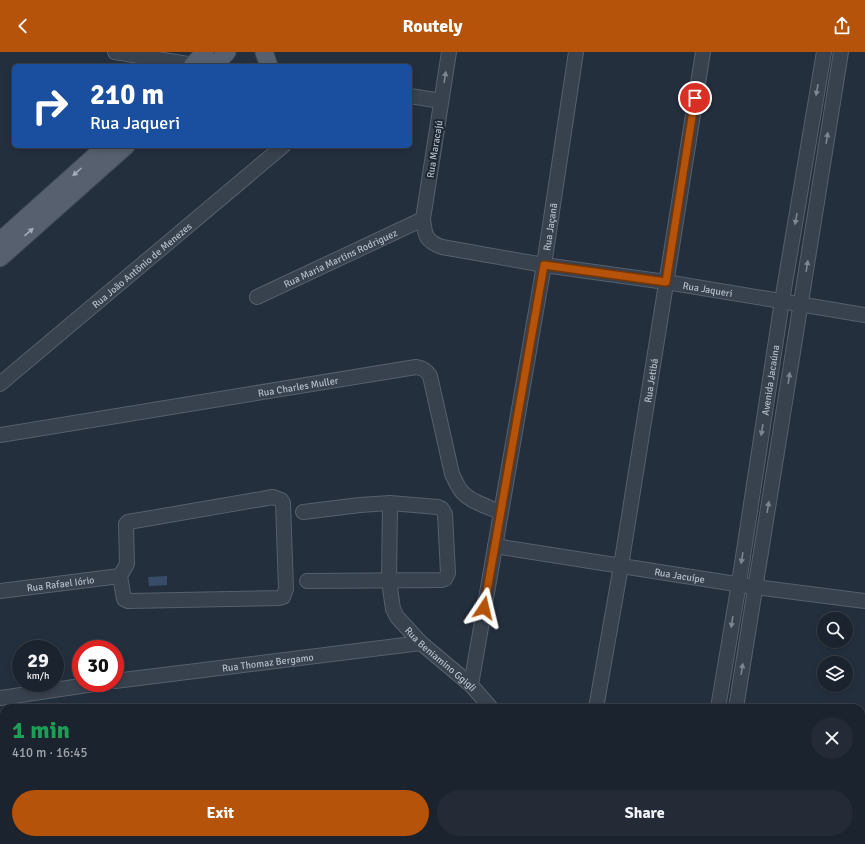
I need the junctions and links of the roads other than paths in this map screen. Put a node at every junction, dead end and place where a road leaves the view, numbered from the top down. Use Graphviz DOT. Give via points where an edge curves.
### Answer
graph roads {
  1 [pos="114,52"];
  2 [pos="227,52"];
  3 [pos="264,52"];
  4 [pos="449,52"];
  5 [pos="576,52"];
  6 [pos="703,52"];
  7 [pos="824,52"];
  8 [pos="841,52"];
  9 [pos="198,62"];
  10 [pos="216,64"];
  11 [pos="268,64"];
  12 [pos="412,96"];
  13 [pos="441,101"];
  14 [pos="104,148"];
  15 [pos="124,148"];
  16 [pos="280,148"];
  17 [pos="423,219"];
  18 [pos="0,241"];
  19 [pos="432,244"];
  20 [pos="0,258"];
  21 [pos="544,265"];
  22 [pos="666,282"];
  23 [pos="257,297"];
  24 [pos="782,301"];
  25 [pos="800,304"];
  26 [pos="865,314"];
  27 [pos="0,384"];
  28 [pos="0,435"];
  29 [pos="390,503"];
  30 [pos="303,512"];
  31 [pos="500,512"];
  32 [pos="495,546"];
  33 [pos="621,566"];
  34 [pos="120,576"];
  35 [pos="307,581"];
  36 [pos="389,581"];
  37 [pos="739,583"];
  38 [pos="755,587"];
  39 [pos="0,591"];
  40 [pos="865,601"];
  41 [pos="421,643"];
  42 [pos="124,680"];
  43 [pos="471,685"];
  44 [pos="72,687"];
  45 [pos="0,698"];
  46 [pos="488,704"];
  47 [pos="597,704"];
  48 [pos="719,704"];
  49 [pos="737,704"];
  1 -- 9 [label="street"];
  2 -- 10 [label="main road"];
  3 -- 11 [label="main road"];
  13 -- 4 [label="street, Rua Maracajú, one-way"];
  5 -- 21 [label="street, Rua Jaçanã"];
  6 -- 22 [label="street, Rua Jetibá"];
  7 -- 24 [label="street, Avenida Jacaúna, one-way"];
  25 -- 8 [label="street, Avenida Jacaúna, one-way"];
  12 -- 13 [label="street"];
  13 -- 17 [label="street, Rua Maracajú"];
  14 -- 18 [label="main road, one-way"];
  20 -- 15 [label="main road, one-way"];
  16 -- 27 [label="street, Rua João Antônio de Menezes"];
  17 -- 19 [label="street, Rua Maracajú" via="425,234"];
  17 -- 23 [label="street, Rua Maria Martins Rodriguez"];
  19 -- 21 [label="street, Rua Jaqueri"];
  21 -- 22 [label="street, Rua Jaqueri"];
  21 -- 31 [label="street, Rua Jaçanã"];
  22 -- 24 [label="street, Rua Jaqueri"];
  22 -- 33 [label="street, Rua Jetibá"];
  24 -- 25 [label="street, Rua Jaqueri"];
  24 -- 37 [label="street, Avenida Jacaúna, one-way"];
  25 -- 26 [label="street, Rua Jaqueri"];
  38 -- 25 [label="street, Avenida Jacaúna, one-way"];
  28 -- 31 [label="street, Rua Charles Muller" via="416,367 422,368 430,376 452,474 458,485 471,498"];
  29 -- 30 [label="street"];
  29 -- 36 [label="street"];
  29 -- 36 [label="street" via="438,507 444,511 448,573 445,579 441,580"];
  31 -- 32 [label="street, Rua Jaçanã"];
  32 -- 33 [label="street, Rua Jacuípe"];
  32 -- 43 [label="street, Rua Jaçanã"];
  33 -- 37 [label="street, Rua Jacuípe"];
  33 -- 47 [label="street, Rua Jetibá"];
  34 -- 34 [label="street" via="127,564 126,524 129,521 273,497 283,503 286,589 279,598 128,601 123,596"];
  34 -- 39 [label="street, Rua Rafael Iório"];
  35 -- 36 [label="street"];
  36 -- 41 [label="street, Rua Beniamino Ggigli" via="393,609 397,617"];
  37 -- 38 [label="street, Rua Jacuípe"];
  37 -- 48 [label="street, Avenida Jacaúna, one-way"];
  38 -- 40 [label="street, Rua Jacuípe"];
  49 -- 38 [label="street, Avenida Jacaúna, one-way"];
  41 -- 42 [label="street, Rua Thomaz Bergamo"];
  41 -- 43 [label="street, Rua Beniamino Ggigli"];
  43 -- 46 [label="street, Rua Beniamino Ggigli"];
  44 -- 45 [label="street"];
}
